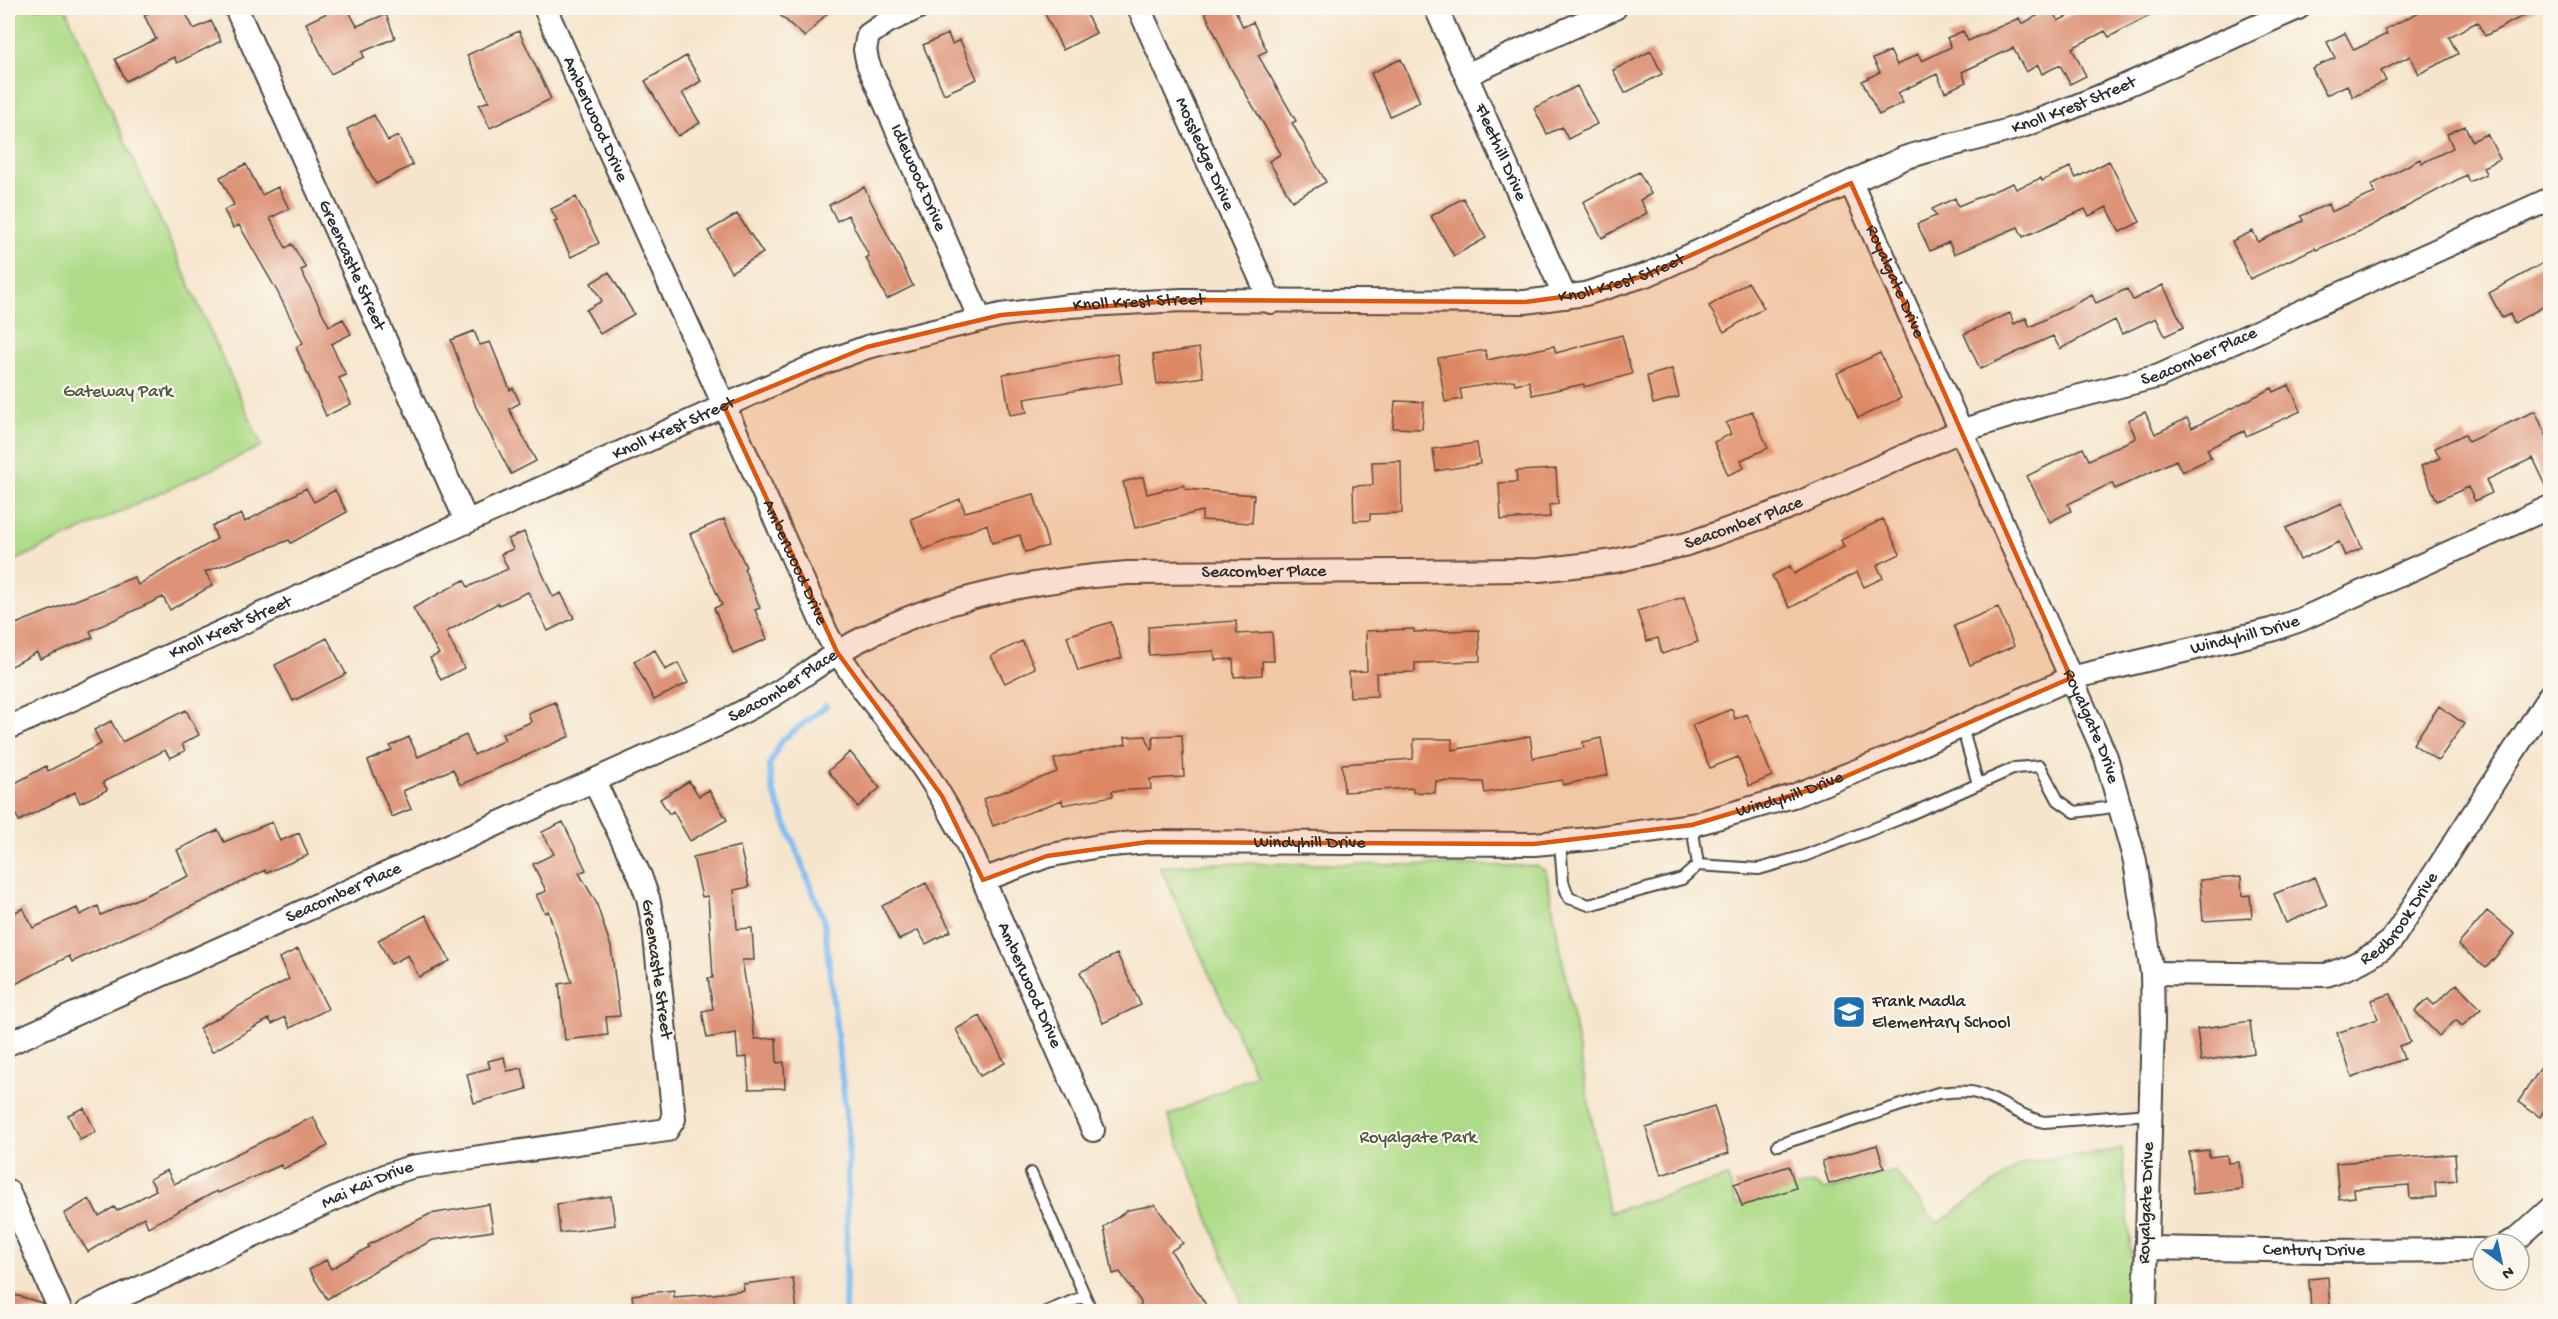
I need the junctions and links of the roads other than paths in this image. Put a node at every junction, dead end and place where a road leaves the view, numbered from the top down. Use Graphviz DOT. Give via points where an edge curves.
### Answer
graph roads {
  1 [pos="236,8"];
  2 [pos="545,8"];
  3 [pos="916,8"];
  4 [pos="1139,8"];
  5 [pos="1436,8"];
  6 [pos="1615,8"];
  7 [pos="2298,8"];
  8 [pos="1466,75"];
  9 [pos="1851,183"];
  10 [pos="2550,199"];
  11 [pos="1565,297"];
  12 [pos="1270,302"];
  13 [pos="980,319"];
  14 [pos="724,406"];
  15 [pos="1960,431"];
  16 [pos="2550,507"];
  17 [pos="467,522"];
  18 [pos="837,652"];
  19 [pos="2071,678"];
  20 [pos="2550,695"];
  21 [pos="1962,727"];
  22 [pos="8,728"];
  23 [pos="594,781"];
  24 [pos="1978,784"];
  25 [pos="2121,806"];
  26 [pos="1692,825"];
  27 [pos="1560,842"];
  28 [pos="1698,865"];
  29 [pos="983,880"];
  30 [pos="2152,973"];
  31 [pos="8,1044"];
  32 [pos="2150,1114"];
  33 [pos="667,1130"];
  34 [pos="1093,1130"];
  35 [pos="1778,1145"];
  36 [pos="1031,1173"];
  37 [pos="8,1191"];
  38 [pos="2550,1209"];
  39 [pos="2525,1232"];
  40 [pos="2146,1248"];
  41 [pos="2471,1250"];
  42 [pos="1085,1296"];
  43 [pos="61,1311"];
  44 [pos="87,1311"];
  45 [pos="1046,1311"];
  46 [pos="1092,1311"];
  47 [pos="2145,1311"];
  1 -- 17 [label="street, Greencastle Street"];
  2 -- 14 [label="street, Amberwood Drive"];
  3 -- 13 [label="street, Idlewood Drive" via="868,35 868,64"];
  4 -- 12 [label="street, Mossledge Drive"];
  5 -- 8 [label="street, Fleethill Drive"];
  6 -- 8 [label="street"];
  7 -- 9 [label="street, Knoll Krest Street" via="2072,108 2025,126 1904,158"];
  8 -- 11 [label="street, Fleethill Drive"];
  9 -- 11 [label="street, Knoll Krest Street" via="1649,274"];
  9 -- 15 [label="street, Royalgate Drive"];
  10 -- 15 [label="street, Seacomber Place" via="2159,376"];
  11 -- 12 [label="street, Knoll Krest Street" via="1525,302"];
  12 -- 13 [label="street, Knoll Krest Street" via="1182,300 1080,306"];
  13 -- 14 [label="street, Knoll Krest Street" via="867,347"];
  14 -- 17 [label="street, Knoll Krest Street"];
  14 -- 18 [label="street, Amberwood Drive"];
  15 -- 18 [label="street, Seacomber Place" via="1740,527 1615,561 1540,570 1080,576 951,603 911,616"];
  15 -- 19 [label="street, Royalgate Drive"];
  16 -- 19 [label="street, Windyhill Drive" via="2300,620"];
  17 -- 22 [label="street, Knoll Krest Street"];
  18 -- 23 [label="street, Seacomber Place" via="772,696"];
  18 -- 29 [label="street, Amberwood Drive" via="942,796"];
  19 -- 21 [label="street, Windyhill Drive"];
  19 -- 25 [label="street, Royalgate Drive" via="2106,757"];
  20 -- 30 [label="street, Redbrook Drive" via="2391,941 2373,956 2326,975"];
  21 -- 24 [label="lane"];
  21 -- 26 [label="street, Windyhill Drive" via="1826,784"];
  23 -- 31 [label="street, Seacomber Place"];
  23 -- 33 [label="street, Greencastle Street" via="640,876 654,927 674,1119"];
  24 -- 25 [label="lane" via="2015,768 2040,766 2058,800 2075,812"];
  24 -- 28 [label="lane" via="1804,856 1760,869"];
  25 -- 30 [label="street, Royalgate Drive" via="2135,861"];
  26 -- 27 [label="street, Windyhill Drive"];
  26 -- 28 [label="lane"];
  27 -- 28 [label="lane" via="1563,882 1569,898 1589,905 1682,879"];
  27 -- 29 [label="street, Windyhill Drive" via="1148,842 1047,856"];
  29 -- 34 [label="street, Amberwood Drive"];
  30 -- 32 [label="street, Royalgate Drive"];
  32 -- 35 [label="lane" via="2044,1122 1964,1091 1938,1094"];
  32 -- 40 [label="street, Royalgate Drive"];
  33 -- 44 [label="street, Mai Kai Drive" via="411,1167"];
  36 -- 42 [label="lane"];
  37 -- 43 [label="street"];
  38 -- 39 [label="street"];
  40 -- 41 [label="street, Century Drive"];
  40 -- 47 [label="street, Royalgate Drive"];
  42 -- 45 [label="lane"];
  42 -- 46 [label="lane"];
}
